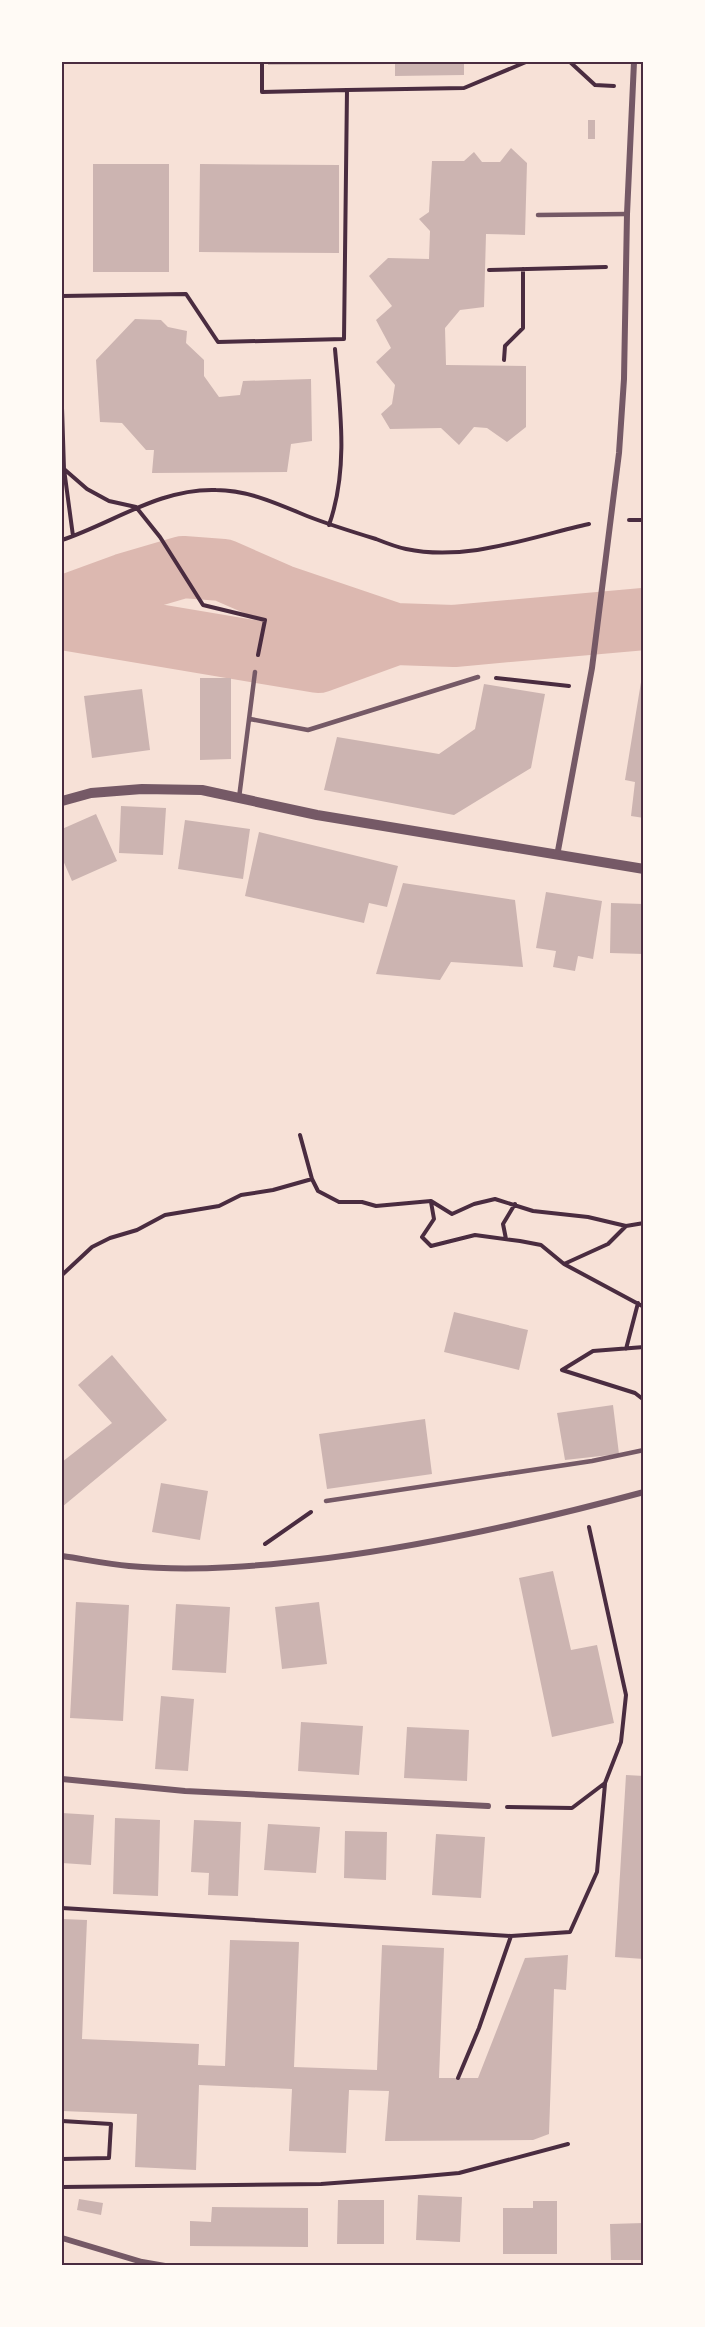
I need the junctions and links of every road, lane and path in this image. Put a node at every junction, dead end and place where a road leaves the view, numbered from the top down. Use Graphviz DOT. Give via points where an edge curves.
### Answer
graph roads {
  1 [pos="262,62"];
  2 [pos="526,62"];
  3 [pos="570,62"];
  4 [pos="634,62"];
  5 [pos="633,88"];
  6 [pos="347,90"];
  7 [pos="627,214"];
  8 [pos="538,215"];
  9 [pos="625,266"];
  10 [pos="489,270"];
  11 [pos="523,270"];
  12 [pos="62,296"];
  13 [pos="335,349"];
  14 [pos="504,360"];
  15 [pos="62,408"];
  16 [pos="64,469"];
  17 [pos="136,507"];
  18 [pos="612,519"];
  19 [pos="329,525"];
  20 [pos="73,537"];
  21 [pos="62,540"];
  22 [pos="260,644"];
  23 [pos="255,672"];
  24 [pos="478,677"];
  25 [pos="542,682"];
  26 [pos="250,719"];
  27 [pos="239,798"];
  28 [pos="62,801"];
  29 [pos="557,856"];
  30 [pos="644,869"];
  31 [pos="300,1135"];
  32 [pos="312,1179"];
  33 [pos="431,1201"];
  34 [pos="515,1204"];
  35 [pos="644,1223"];
  36 [pos="626,1226"];
  37 [pos="506,1239"];
  38 [pos="564,1264"];
  39 [pos="62,1275"];
  40 [pos="638,1303"];
  41 [pos="644,1307"];
  42 [pos="644,1347"];
  43 [pos="626,1348"];
  44 [pos="644,1400"];
  45 [pos="644,1450"];
  46 [pos="644,1492"];
  47 [pos="326,1501"];
  48 [pos="585,1508"];
  49 [pos="62,1556"];
  50 [pos="233,1566"];
  51 [pos="62,1779"];
  52 [pos="605,1783"];
  53 [pos="488,1806"];
  54 [pos="62,1908"];
  55 [pos="511,1936"];
  56 [pos="458,2078"];
  57 [pos="62,2121"];
  58 [pos="568,2144"];
  59 [pos="62,2159"];
  60 [pos="62,2187"];
  61 [pos="62,2238"];
  62 [pos="165,2265"];
  1 -- 6 [label="path" via="262,92"];
  2 -- 6 [label="path" via="465,88"];
  3 -- 5 [label="path" via="595,85"];
  4 -- 5 [label="street"];
  5 -- 7 [label="street"];
  6 -- 12 [label="path" via="344,339 218,342 186,294"];
  7 -- 8 [label="lane"];
  7 -- 9 [label="street"];
  9 -- 11 [label="path"];
  9 -- 18 [label="street" via="624,379"];
  10 -- 11 [label="path"];
  11 -- 14 [label="path" via="523,328 505,346"];
  13 -- 19 [label="path" via="341,418 340,469 337,502"];
  15 -- 16 [label="path"];
  16 -- 17 [label="path" via="87,489 110,501"];
  16 -- 20 [label="path"];
  17 -- 19 [label="path" via="185,492 215,489 274,502"];
  17 -- 20 [label="path"];
  17 -- 22 [label="path" via="203,605 265,620"];
  18 -- 19 [label="path" via="470,551 440,553 405,549"];
  18 -- 29 [label="street" via="592,668"];
  20 -- 21 [label="path"];
  23 -- 26 [label="lane"];
  24 -- 25 [label="path"];
  24 -- 26 [label="lane" via="308,730"];
  26 -- 27 [label="lane"];
  27 -- 28 [label="street" via="202,790 142,789 91,793"];
  27 -- 29 [label="street"];
  29 -- 30 [label="street"];
  31 -- 32 [label="path"];
  32 -- 33 [label="path" via="318,1191 339,1202 376,1206"];
  32 -- 39 [label="path" via="241,1195 219,1206 165,1215 92,1247"];
  33 -- 34 [label="path" via="452,1214 495,1199"];
  33 -- 37 [label="path" via="434,1219 423,1237 431,1246 476,1235"];
  34 -- 36 [label="path" via="533,1211"];
  34 -- 37 [label="path" via="503,1224"];
  35 -- 36 [label="path"];
  36 -- 38 [label="path" via="608,1244"];
  37 -- 38 [label="path" via="541,1245"];
  38 -- 40 [label="path"];
  40 -- 41 [label="path"];
  40 -- 43 [label="path"];
  42 -- 43 [label="path"];
  43 -- 44 [label="path" via="593,1351 562,1370"];
  45 -- 47 [label="lane"];
  46 -- 48 [label="street"];
  47 -- 50 [label="path"];
  48 -- 50 [label="street" via="382,1551 284,1564"];
  48 -- 52 [label="path" via="626,1695 621,1742"];
  49 -- 50 [label="street" via="129,1566"];
  51 -- 53 [label="street" via="185,1791"];
  52 -- 53 [label="path" via="572,1808"];
  52 -- 55 [label="path" via="597,1872 570,1932"];
  54 -- 55 [label="path"];
  55 -- 56 [label="path"];
  57 -- 59 [label="path" via="111,2124 109,2158"];
  58 -- 60 [label="path" via="459,2173 321,2184"];
  61 -- 62 [label="street"];
}
